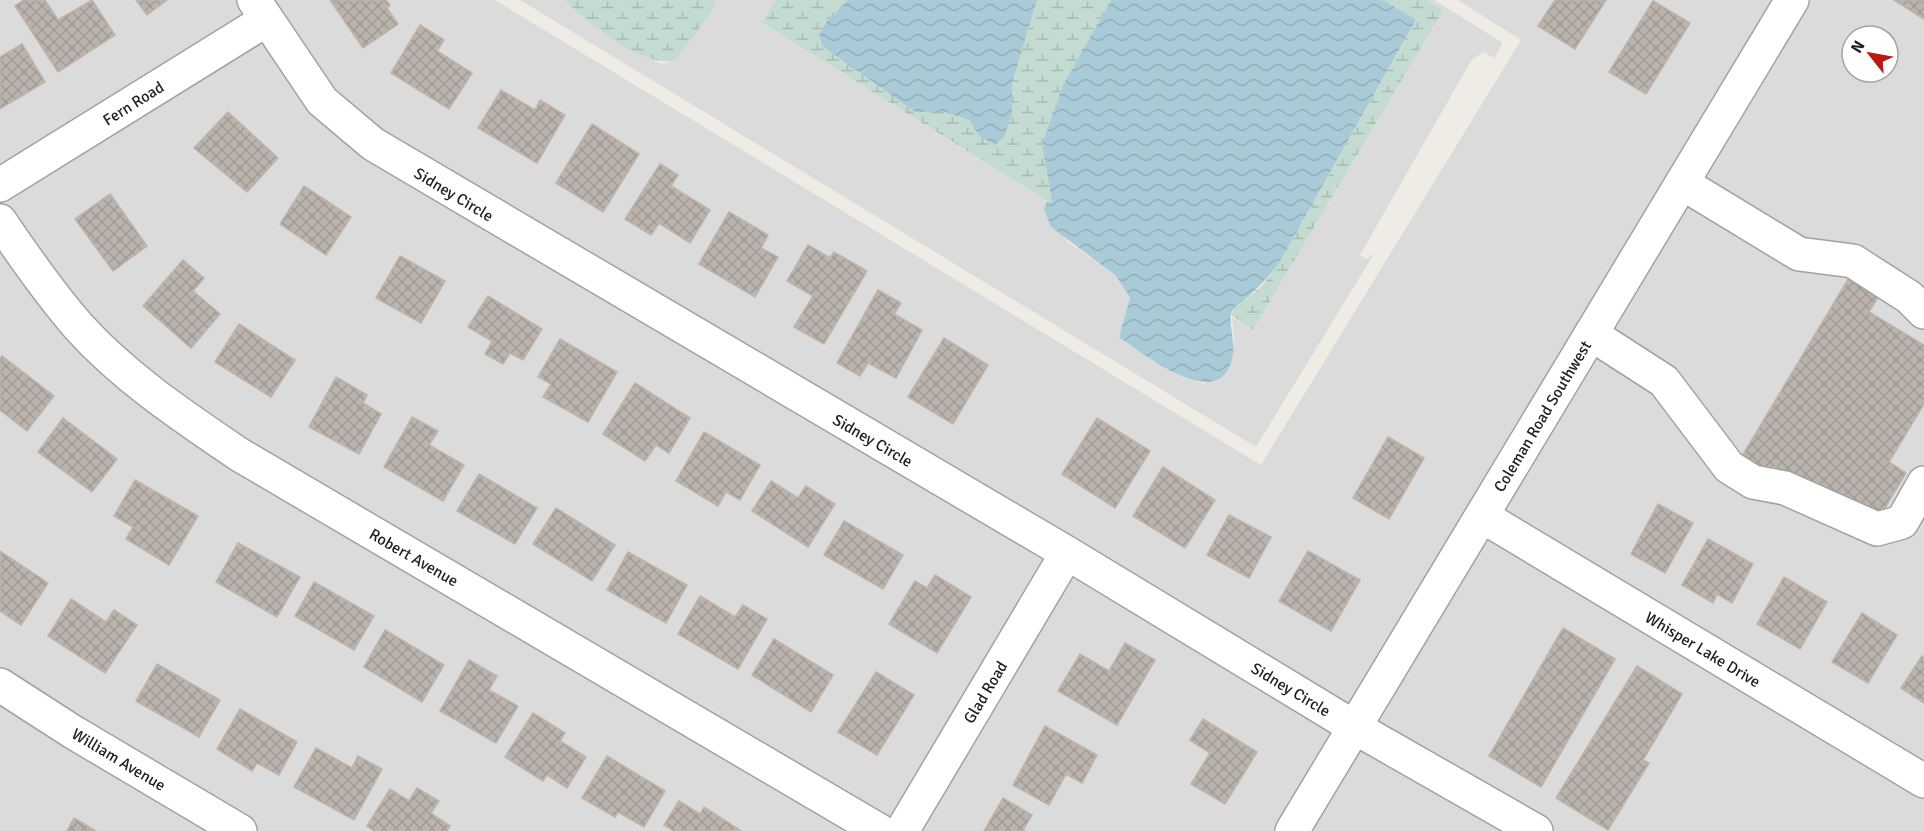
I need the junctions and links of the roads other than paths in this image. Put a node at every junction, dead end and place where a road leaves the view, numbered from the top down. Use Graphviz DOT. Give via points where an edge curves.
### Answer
graph roads {
  1 [pos="1792,0"];
  2 [pos="260,10"];
  3 [pos="1682,183"];
  4 [pos="0,186"];
  5 [pos="0,221"];
  6 [pos="1924,312"];
  7 [pos="1591,334"];
  8 [pos="1924,483"];
  9 [pos="1482,516"];
  10 [pos="1067,553"];
  11 [pos="0,685"];
  12 [pos="1354,727"];
  13 [pos="1924,781"];
  14 [pos="240,831"];
  15 [pos="880,831"];
  16 [pos="902,831"];
  17 [pos="1292,831"];
  18 [pos="1536,831"];
  1 -- 3 [label="street, Coleman Road Southwest"];
  2 -- 4 [label="street, Fern Road"];
  2 -- 10 [label="street, Sidney Circle" via="322,101 373,144"];
  3 -- 6 [label="street" via="1799,254 1853,261 1909,297"];
  3 -- 7 [label="street, Coleman Road Southwest"];
  5 -- 15 [label="street, Robert Avenue" via="80,328 185,418 240,455"];
  7 -- 8 [label="street" via="1664,381 1729,468 1753,482 1785,488 1877,529 1902,522"];
  7 -- 9 [label="street, Coleman Road Southwest"];
  9 -- 12 [label="street, Coleman Road Southwest"];
  9 -- 13 [label="street, Whisper Lake Drive"];
  10 -- 12 [label="street, Sidney Circle"];
  10 -- 16 [label="street, Glad Road"];
  11 -- 14 [label="street, William Avenue"];
  12 -- 17 [label="street, Coleman Road Southwest"];
  12 -- 18 [label="street, Sidney Circle"];
}
